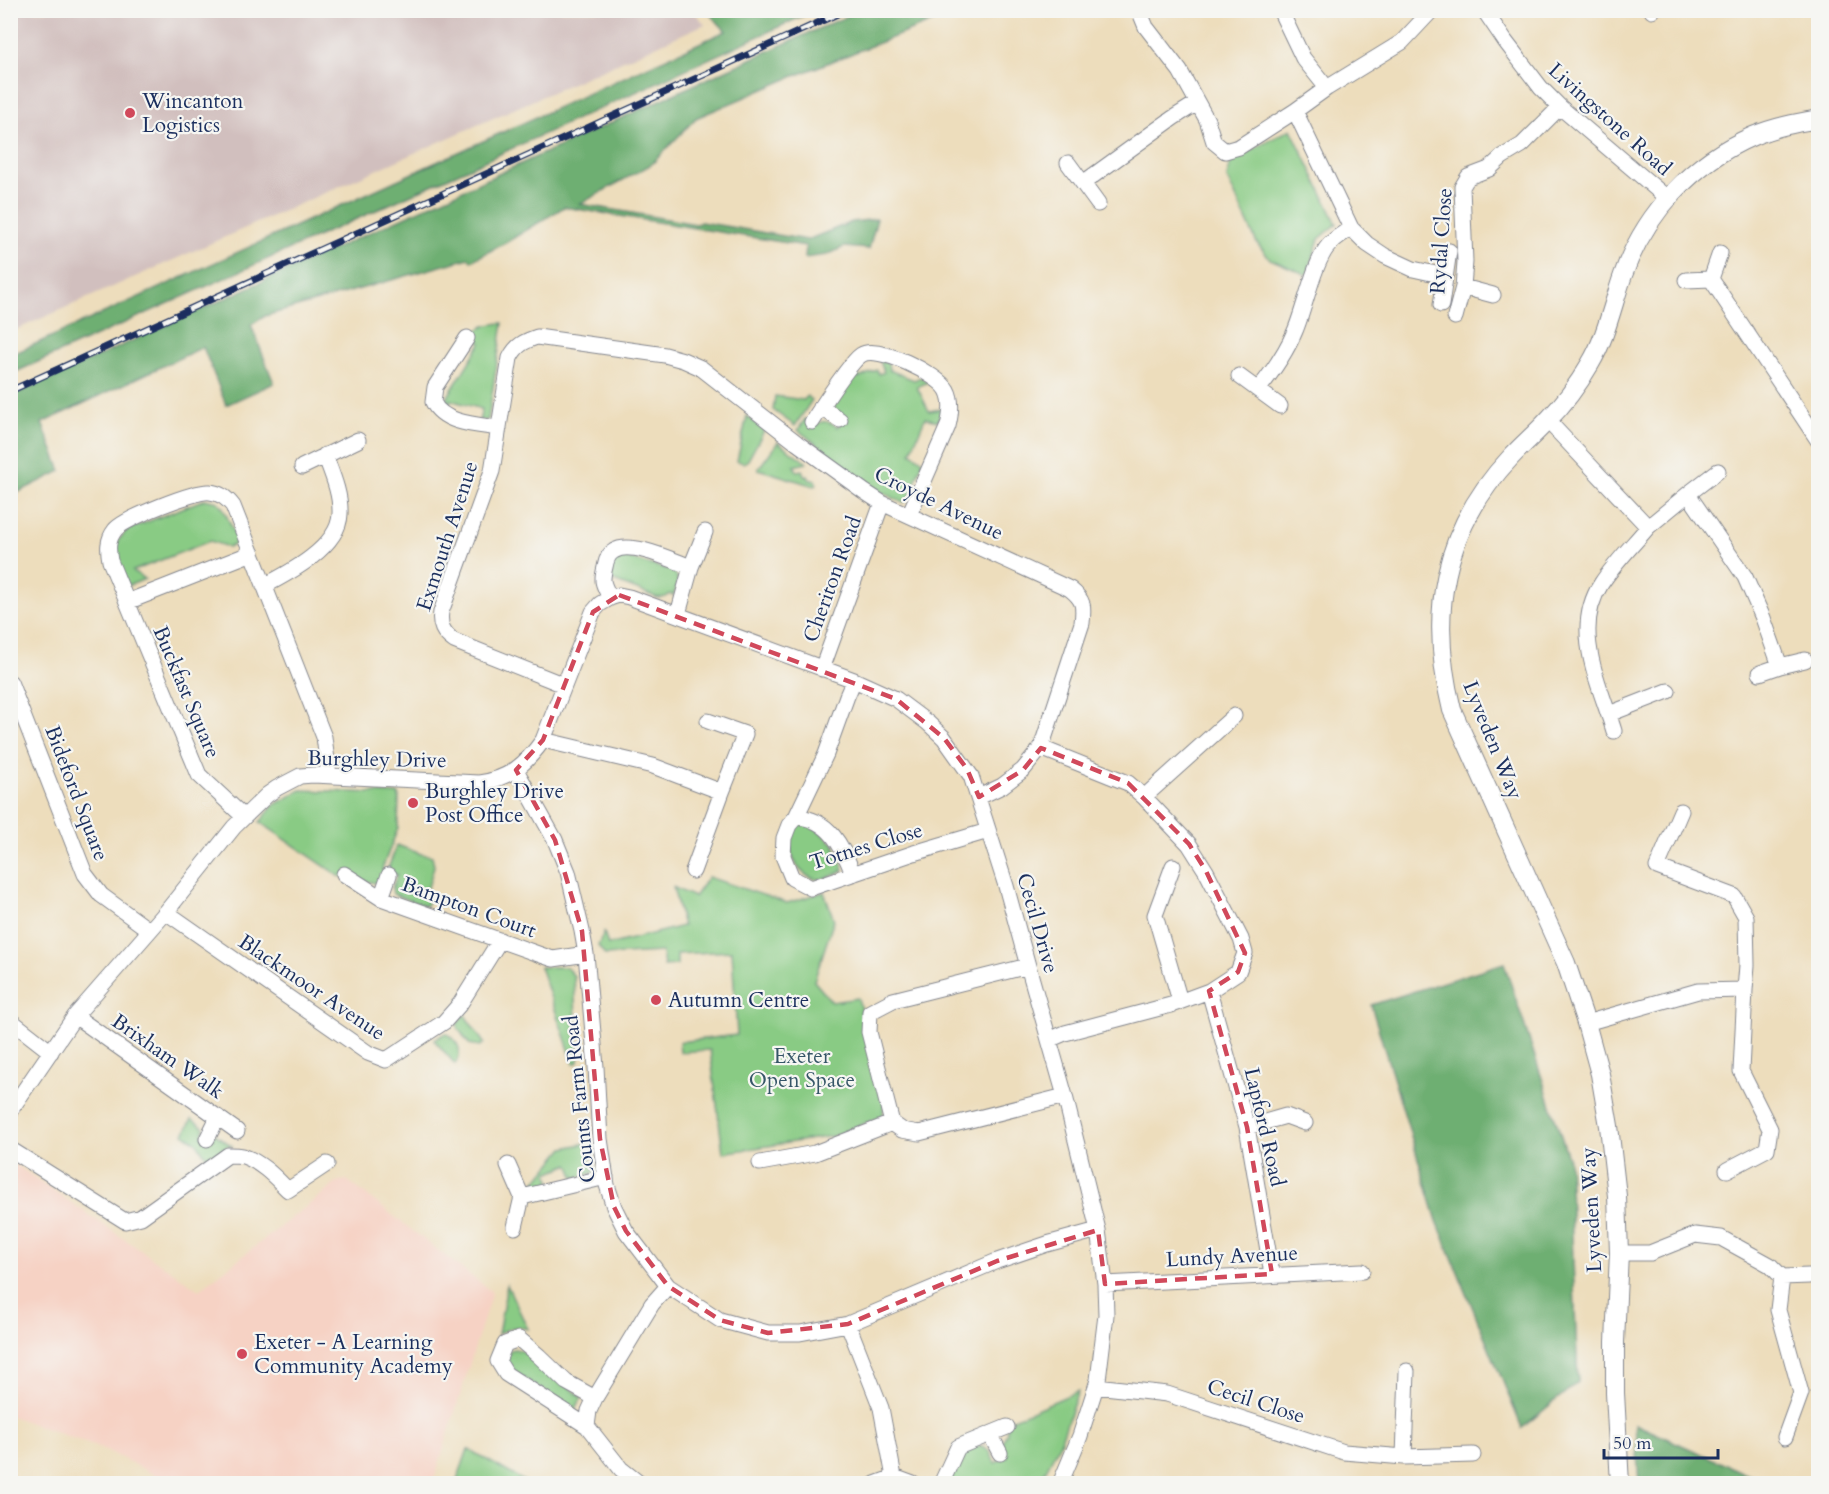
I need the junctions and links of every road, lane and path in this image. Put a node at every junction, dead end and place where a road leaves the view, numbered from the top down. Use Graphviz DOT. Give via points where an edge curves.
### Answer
graph roads {
  1 [pos="1139,10"];
  2 [pos="1280,10"];
  3 [pos="1432,10"];
  4 [pos="1484,10"];
  5 [pos="1327,88"];
  6 [pos="1197,103"];
  7 [pos="1560,107"];
  8 [pos="1296,111"];
  9 [pos="1818,119"];
  10 [pos="1068,163"];
  11 [pos="1083,183"];
  12 [pos="1667,198"];
  13 [pos="1098,204"];
  14 [pos="1351,228"];
  15 [pos="1449,250"];
  16 [pos="1720,253"];
  17 [pos="1445,276"];
  18 [pos="1712,279"];
  19 [pos="1686,280"];
  20 [pos="1463,287"];
  21 [pos="1493,295"];
  22 [pos="1441,305"];
  23 [pos="1455,317"];
  24 [pos="537,337"];
  25 [pos="467,338"];
  26 [pos="1239,376"];
  27 [pos="1258,390"];
  28 [pos="1280,406"];
  29 [pos="822,407"];
  30 [pos="840,420"];
  31 [pos="1548,421"];
  32 [pos="812,422"];
  33 [pos="499,428"];
  34 [pos="358,440"];
  35 [pos="1818,440"];
  36 [pos="325,455"];
  37 [pos="302,467"];
  38 [pos="1718,471"];
  39 [pos="1688,494"];
  40 [pos="882,503"];
  41 [pos="909,515"];
  42 [pos="1648,527"];
  43 [pos="705,532"];
  44 [pos="252,553"];
  45 [pos="692,567"];
  46 [pos="264,586"];
  47 [pos="610,598"];
  48 [pos="127,602"];
  49 [pos="678,614"];
  50 [pos="1805,660"];
  51 [pos="1780,666"];
  52 [pos="822,669"];
  53 [pos="1760,673"];
  54 [pos="854,680"];
  55 [pos="10,682"];
  56 [pos="564,685"];
  57 [pos="1668,691"];
  58 [pos="1609,714"];
  59 [pos="1234,716"];
  60 [pos="708,721"];
  61 [pos="1614,731"];
  62 [pos="543,740"];
  63 [pos="1041,748"];
  64 [pos="516,770"];
  65 [pos="329,775"];
  66 [pos="722,792"];
  67 [pos="979,797"];
  68 [pos="1144,797"];
  69 [pos="1681,810"];
  70 [pos="244,817"];
  71 [pos="796,817"];
  72 [pos="988,831"];
  73 [pos="1173,866"];
  74 [pos="693,871"];
  75 [pos="344,874"];
  76 [pos="853,874"];
  77 [pos="388,875"];
  78 [pos="381,897"];
  79 [pos="166,912"];
  80 [pos="149,930"];
  81 [pos="500,940"];
  82 [pos="586,954"];
  83 [pos="1028,966"];
  84 [pos="1745,990"];
  85 [pos="1209,991"];
  86 [pos="1180,1001"];
  87 [pos="75,1016"];
  88 [pos="10,1020"];
  89 [pos="1586,1023"];
  90 [pos="1049,1040"];
  91 [pos="51,1052"];
  92 [pos="1065,1096"];
  93 [pos="10,1111"];
  94 [pos="218,1117"];
  95 [pos="892,1123"];
  96 [pos="1305,1123"];
  97 [pos="1247,1127"];
  98 [pos="237,1131"];
  99 [pos="207,1139"];
  100 [pos="10,1149"];
  101 [pos="760,1163"];
  102 [pos="327,1164"];
  103 [pos="508,1165"];
  104 [pos="1727,1170"];
  105 [pos="606,1177"];
  106 [pos="522,1197"];
  107 [pos="516,1227"];
  108 [pos="1098,1230"];
  109 [pos="1619,1253"];
  110 [pos="1362,1271"];
  111 [pos="1272,1275"];
  112 [pos="1809,1276"];
  113 [pos="1782,1277"];
  114 [pos="1105,1284"];
  115 [pos="668,1286"];
  116 [pos="848,1324"];
  117 [pos="1407,1371"];
  118 [pos="1096,1386"];
  119 [pos="596,1398"];
  120 [pos="587,1426"];
  121 [pos="1007,1427"];
  122 [pos="990,1434"];
  123 [pos="1785,1437"];
  124 [pos="1000,1454"];
  125 [pos="1473,1455"];
  126 [pos="1404,1457"];
  127 [pos="894,1477"];
  128 [pos="640,1484"];
  129 [pos="875,1484"];
  130 [pos="913,1484"];
  131 [pos="941,1484"];
  132 [pos="1060,1484"];
  133 [pos="1620,1484"];
  1 -- 6 [label="street" via="1146,27 1180,71"];
  2 -- 5 [label="street" via="1303,58"];
  3 -- 5 [label="street" via="1402,42"];
  4 -- 7 [label="street, Livingstone Road" via="1504,41"];
  5 -- 8 [label="street"];
  6 -- 8 [label="street" via="1214,142 1225,151 1239,147"];
  6 -- 11 [label="street"];
  7 -- 12 [label="street, Livingstone Road"];
  7 -- 20 [label="street, Rydal Close" via="1522,145 1489,169 1468,177 1462,187"];
  8 -- 14 [label="street"];
  9 -- 12 [label="street, Lyveden Way" via="1771,129 1737,144 1696,171"];
  10 -- 11 [label="street"];
  11 -- 13 [label="street"];
  12 -- 31 [label="street, Lyveden Way" via="1631,255 1592,361"];
  14 -- 17 [label="street" via="1385,256 1413,269"];
  14 -- 27 [label="street" via="1329,244 1281,360"];
  15 -- 17 [label="street"];
  16 -- 18 [label="street"];
  17 -- 22 [label="street"];
  18 -- 19 [label="street"];
  18 -- 35 [label="street"];
  20 -- 21 [label="street"];
  20 -- 23 [label="street, Rydal Close"];
  24 -- 33 [label="street, Exmouth Avenue" via="518,346 510,358"];
  24 -- 40 [label="street, Croyde Avenue" via="664,355 701,368"];
  25 -- 33 [label="street" via="464,357 435,387 435,408 453,419"];
  26 -- 27 [label="street"];
  27 -- 28 [label="street"];
  29 -- 30 [label="street"];
  29 -- 32 [label="street"];
  29 -- 41 [label="street" via="855,361 871,352 929,373 944,386 950,398 951,415"];
  31 -- 42 [label="street"];
  31 -- 89 [label="street, Lyveden Way" via="1492,478 1460,533 1445,584 1440,618 1441,654 1452,710 1560,948"];
  33 -- 56 [label="street, Exmouth Avenue" via="492,471 439,622 454,641"];
  34 -- 36 [label="street"];
  36 -- 37 [label="street"];
  36 -- 46 [label="street" via="338,492 337,525 325,545 309,560"];
  38 -- 39 [label="street"];
  39 -- 42 [label="street"];
  39 -- 51 [label="street" via="1745,577"];
  40 -- 41 [label="street, Croyde Avenue"];
  40 -- 52 [label="street, Cheriton Road"];
  41 -- 63 [label="street, Croyde Avenue" via="1079,596 1083,623"];
  42 -- 58 [label="street" via="1601,584 1592,602 1587,641"];
  43 -- 45 [label="street"];
  44 -- 46 [label="street, Buckfast Square"];
  44 -- 48 [label="street"];
  44 -- 48 [label="street, Buckfast Square" via="227,499 202,491 181,498 115,530 108,546 110,561"];
  45 -- 47 [label="street" via="646,551 620,548 606,560 602,581"];
  45 -- 49 [label="street"];
  46 -- 65 [label="street, Buckfast Square" via="324,737"];
  47 -- 49 [label="street, Cecil Drive" via="629,597"];
  47 -- 56 [label="street, Burghley Drive" via="594,612"];
  48 -- 70 [label="street, Buckfast Square" via="199,775"];
  49 -- 52 [label="street, Cecil Drive"];
  50 -- 51 [label="street"];
  51 -- 53 [label="street"];
  52 -- 54 [label="street, Cecil Drive"];
  54 -- 67 [label="street, Cecil Drive" via="896,699 928,723 968,770"];
  54 -- 71 [label="street, Totnes Close" via="826,754"];
  55 -- 80 [label="street, Bideford Square" via="85,874 101,895"];
  56 -- 62 [label="street, Burghley Drive"];
  57 -- 58 [label="street"];
  58 -- 61 [label="street"];
  59 -- 68 [label="street"];
  60 -- 66 [label="street" via="745,734"];
  62 -- 64 [label="street, Burghley Drive"];
  62 -- 66 [label="street" via="653,766"];
  63 -- 67 [label="street, Croyde Avenue" via="1023,770"];
  63 -- 68 [label="street" via="1128,783"];
  64 -- 65 [label="street, Burghley Drive" via="479,783"];
  64 -- 82 [label="street, Counts Farm Road" via="568,872"];
  65 -- 70 [label="street, Burghley Drive" via="300,776 267,795"];
  66 -- 74 [label="street"];
  67 -- 72 [label="street, Cecil Drive"];
  68 -- 85 [label="street" via="1189,844 1241,939 1245,953 1238,972"];
  69 -- 84 [label="street" via="1657,867 1734,896 1746,916"];
  70 -- 79 [label="street, Burghley Drive"];
  71 -- 76 [label="street" via="826,827 844,850"];
  71 -- 76 [label="street, Totnes Close" via="784,838 783,856 792,878 811,888"];
  72 -- 76 [label="street, Totnes Close"];
  72 -- 83 [label="street, Cecil Drive"];
  73 -- 86 [label="street" via="1155,915"];
  75 -- 78 [label="street, Bampton Court"];
  77 -- 78 [label="street"];
  78 -- 81 [label="street, Bampton Court"];
  79 -- 80 [label="street, Burghley Drive"];
  79 -- 81 [label="street, Blackmoor Avenue" via="368,1053 386,1060 444,1022 460,1004"];
  80 -- 87 [label="street, Burghley Drive"];
  81 -- 82 [label="street, Bampton Court" via="553,959"];
  82 -- 105 [label="street, Counts Farm Road"];
  83 -- 90 [label="street, Cecil Drive"];
  83 -- 95 [label="street" via="893,1000 870,1012 869,1032"];
  84 -- 89 [label="street" via="1698,991"];
  84 -- 104 [label="street" via="1741,1071 1770,1129 1767,1149"];
  85 -- 86 [label="street"];
  85 -- 97 [label="street, Lapford Road"];
  86 -- 90 [label="street"];
  87 -- 91 [label="street, Burghley Drive"];
  87 -- 94 [label="street, Brixham Walk"];
  88 -- 91 [label="street"];
  89 -- 109 [label="street, Lyveden Way" via="1609,1126"];
  90 -- 92 [label="street, Cecil Drive"];
  91 -- 93 [label="street, Burghley Drive"];
  92 -- 95 [label="street" via="920,1133 902,1130"];
  92 -- 108 [label="street, Cecil Drive"];
  94 -- 98 [label="street, Brixham Walk"];
  94 -- 99 [label="street"];
  95 -- 101 [label="street" via="815,1153"];
  96 -- 97 [label="street" via="1286,1116"];
  97 -- 111 [label="street, Lapford Road"];
  100 -- 102 [label="street" via="125,1221 141,1217 228,1155 243,1156 256,1163 288,1190"];
  103 -- 106 [label="street"];
  105 -- 106 [label="street"];
  105 -- 115 [label="street, Counts Farm Road" via="626,1232"];
  106 -- 107 [label="street"];
  108 -- 114 [label="street, Cecil Drive"];
  108 -- 116 [label="street, Counts Farm Road" via="997,1261"];
  109 -- 113 [label="street" via="1650,1253 1695,1235 1721,1238 1770,1265"];
  109 -- 133 [label="street, Lyveden Way" via="1615,1372"];
  110 -- 111 [label="street, Lundy Avenue"];
  111 -- 114 [label="street, Lundy Avenue"];
  112 -- 113 [label="street"];
  113 -- 123 [label="street" via="1778,1310 1801,1393"];
  114 -- 118 [label="street, Cecil Drive" via="1106,1315"];
  115 -- 116 [label="street, Counts Farm Road" via="720,1320 768,1333 800,1333"];
  115 -- 119 [label="street" via="652,1304"];
  116 -- 127 [label="street" via="882,1408"];
  117 -- 126 [label="street"];
  118 -- 126 [label="street, Cecil Close" via="1167,1394 1344,1452"];
  118 -- 132 [label="street, Cecil Drive"];
  119 -- 120 [label="street"];
  119 -- 120 [label="street" via="566,1382 519,1339 505,1344 498,1361 506,1374"];
  120 -- 128 [label="street" via="621,1469"];
  121 -- 122 [label="street"];
  122 -- 124 [label="street"];
  122 -- 131 [label="street" via="957,1447"];
  125 -- 126 [label="street, Cecil Close"];
  127 -- 129 [label="street"];
  127 -- 130 [label="street"];
}
